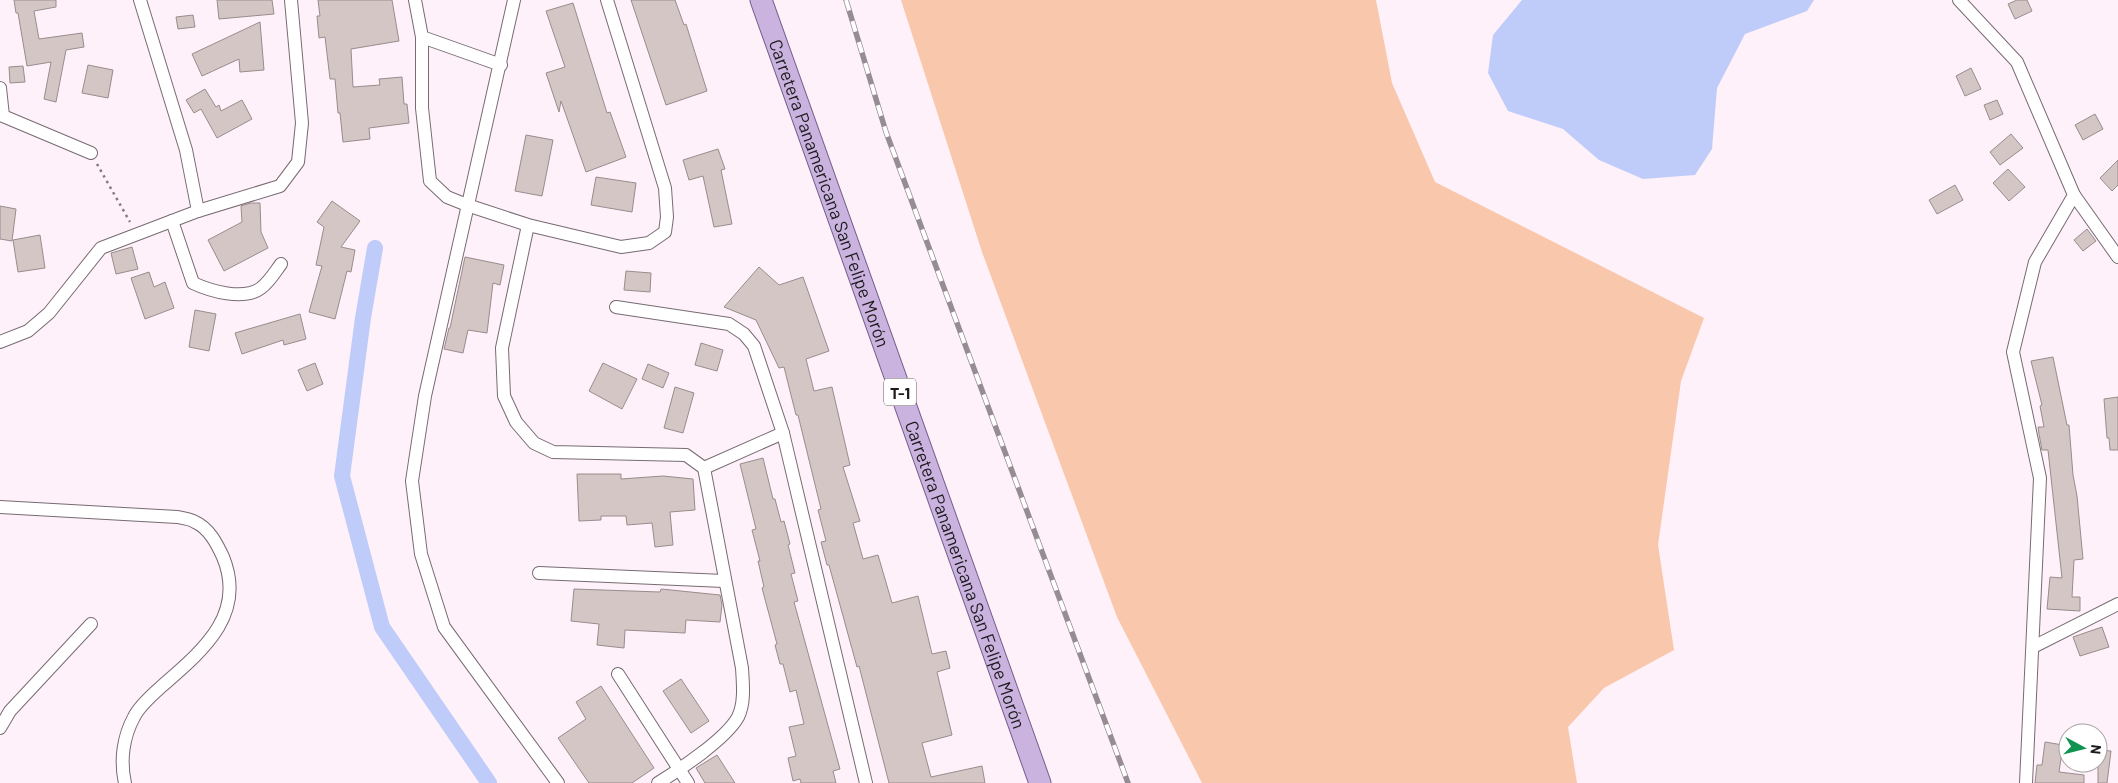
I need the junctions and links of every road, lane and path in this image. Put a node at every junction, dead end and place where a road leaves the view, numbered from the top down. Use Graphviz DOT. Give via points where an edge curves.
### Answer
graph roads {
  1 [pos="140,0"];
  2 [pos="291,0"];
  3 [pos="415,0"];
  4 [pos="514,0"];
  5 [pos="607,0"];
  6 [pos="761,0"];
  7 [pos="1960,0"];
  8 [pos="422,37"];
  9 [pos="501,64"];
  10 [pos="0,88"];
  11 [pos="91,153"];
  12 [pos="2074,195"];
  13 [pos="467,206"];
  14 [pos="198,211"];
  15 [pos="172,221"];
  16 [pos="528,225"];
  17 [pos="137,234"];
  18 [pos="2118,257"];
  19 [pos="282,264"];
  20 [pos="616,307"];
  21 [pos="0,342"];
  22 [pos="783,433"];
  23 [pos="704,468"];
  24 [pos="0,507"];
  25 [pos="539,573"];
  26 [pos="724,581"];
  27 [pos="2118,604"];
  28 [pos="91,624"];
  29 [pos="2033,647"];
  30 [pos="618,674"];
  31 [pos="0,728"];
  32 [pos="679,770"];
  33 [pos="125,783"];
  34 [pos="558,783"];
  35 [pos="658,783"];
  36 [pos="688,783"];
  37 [pos="866,783"];
  38 [pos="1040,783"];
  39 [pos="2026,783"];
  1 -- 14 [label="street" via="186,150"];
  2 -- 14 [label="street" via="302,123 298,162 280,186"];
  3 -- 8 [label="street"];
  4 -- 9 [label="street"];
  5 -- 16 [label="street" via="666,188 665,232 649,243 621,247"];
  6 -- 38 [label="main road, Carretera Panamericana San Felipe Morón / T-1"];
  7 -- 12 [label="street" via="2017,62"];
  8 -- 9 [label="street"];
  8 -- 13 [label="street" via="422,108 430,181 447,197"];
  9 -- 13 [label="street"];
  10 -- 11 [label="street" via="3,116"];
  11 -- 17 [label="path"];
  12 -- 18 [label="street"];
  12 -- 29 [label="street" via="2035,262 2013,352 2040,478"];
  13 -- 16 [label="street"];
  13 -- 34 [label="street" via="425,396 412,481 421,554 444,627"];
  14 -- 15 [label="street"];
  15 -- 17 [label="street"];
  15 -- 19 [label="street" via="193,284 214,292 242,294 260,289"];
  16 -- 23 [label="street" via="502,348 504,396 516,422 534,443 554,452 686,455"];
  17 -- 21 [label="street" via="101,248 49,313 28,331"];
  20 -- 22 [label="street" via="729,324 744,334 754,346"];
  22 -- 23 [label="street"];
  22 -- 37 [label="street"];
  23 -- 26 [label="street"];
  24 -- 33 [label="street" via="177,517 196,522 214,538 222,555 229,572 228,608 208,642 134,716 123,750"];
  25 -- 26 [label="street"];
  26 -- 32 [label="street" via="742,668 742,703 738,717 727,731"];
  27 -- 29 [label="street"];
  28 -- 31 [label="street" via="10,711"];
  29 -- 39 [label="street"];
  30 -- 32 [label="street"];
  32 -- 35 [label="street"];
  32 -- 36 [label="street"];
}
